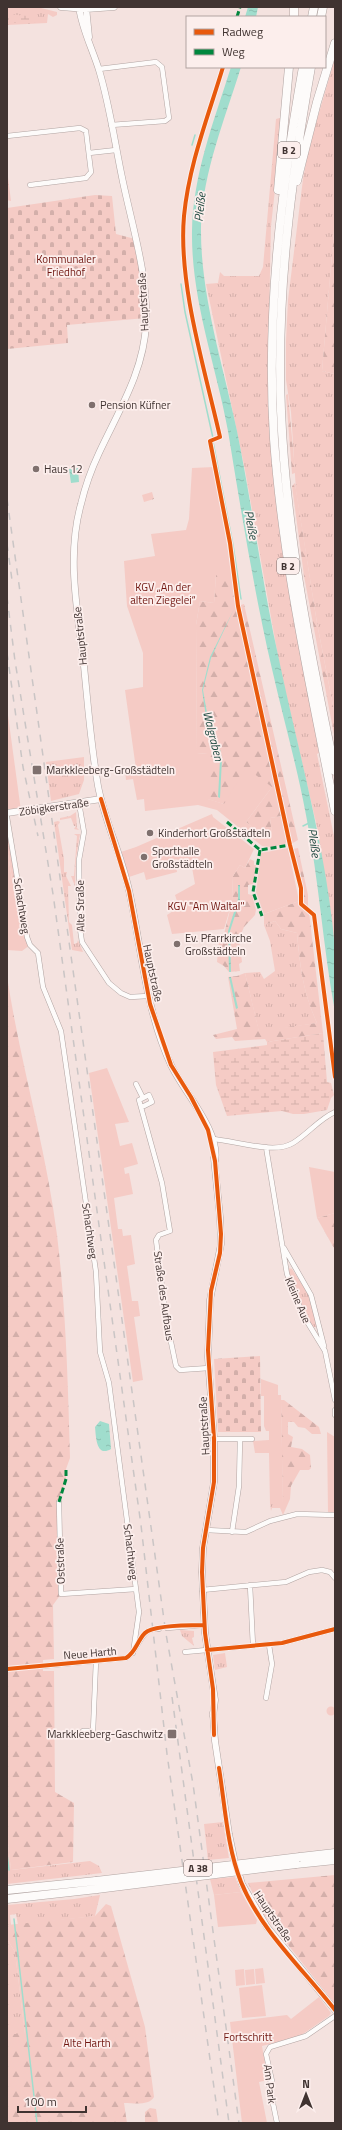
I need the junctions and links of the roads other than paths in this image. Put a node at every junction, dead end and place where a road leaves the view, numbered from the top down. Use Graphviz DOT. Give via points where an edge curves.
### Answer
graph roads {
  1 [pos="62,7"];
  2 [pos="114,7"];
  3 [pos="82,8"];
  4 [pos="335,43"];
  5 [pos="289,68"];
  6 [pos="303,68"];
  7 [pos="311,68"];
  8 [pos="99,69"];
  9 [pos="111,125"];
  10 [pos="7,136"];
  11 [pos="116,150"];
  12 [pos="89,153"];
  13 [pos="30,185"];
  14 [pos="288,215"];
  15 [pos="278,233"];
  16 [pos="335,772"];
  17 [pos="101,799"];
  18 [pos="79,803"];
  19 [pos="335,811"];
  20 [pos="7,813"];
  21 [pos="7,817"];
  22 [pos="148,996"];
  23 [pos="136,1084"];
  24 [pos="143,1098"];
  25 [pos="142,1107"];
  26 [pos="335,1112"];
  27 [pos="212,1141"];
  28 [pos="266,1147"];
  29 [pos="282,1245"];
  30 [pos="325,1351"];
  31 [pos="209,1368"];
  32 [pos="335,1400"];
  33 [pos="335,1410"];
  34 [pos="335,1415"];
  35 [pos="214,1439"];
  36 [pos="240,1439"];
  37 [pos="252,1439"];
  38 [pos="59,1502"];
  39 [pos="335,1515"];
  40 [pos="206,1530"];
  41 [pos="232,1532"];
  42 [pos="335,1578"];
  43 [pos="250,1585"];
  44 [pos="136,1589"];
  45 [pos="202,1590"];
  46 [pos="204,1625"];
  47 [pos="167,1628"];
  48 [pos="335,1629"];
  49 [pos="148,1631"];
  50 [pos="269,1645"];
  51 [pos="253,1646"];
  52 [pos="206,1650"];
  53 [pos="185,1652"];
  54 [pos="133,1653"];
  55 [pos="96,1661"];
  56 [pos="43,1666"];
  57 [pos="266,1698"];
  58 [pos="83,1731"];
  59 [pos="335,1853"];
  60 [pos="335,1860"];
  61 [pos="96,1885"];
  62 [pos="7,1890"];
  63 [pos="7,1899"];
  64 [pos="335,2010"];
  65 [pos="335,2016"];
  66 [pos="277,2123"];
  1 -- 3 [label="main road"];
  2 -- 3 [label="main road"];
  3 -- 8 [label="main road, Hauptstraße" via="82,23"];
  4 -- 14 [label="highway" via="310,126"];
  5 -- 15 [label="highway" via="279,173"];
  6 -- 15 [label="highway, B 2" via="288,153"];
  7 -- 14 [label="highway, B 2"];
  8 -- 9 [label="main road, Hauptstraße"];
  8 -- 9 [label="street" via="156,62 162,67 169,118 165,121"];
  9 -- 11 [label="main road, Hauptstraße"];
  10 -- 12 [label="street" via="80,128 86,131"];
  11 -- 12 [label="street"];
  11 -- 17 [label="main road, Hauptstraße" via="142,270 146,333 136,373 91,471 77,520 73,548 93,753"];
  12 -- 13 [label="street" via="91,172 86,178"];
  14 -- 16 [label="highway, B 2" via="280,341 284,465 303,604"];
  15 -- 19 [label="highway, B 2" via="272,342 277,468 295,606"];
  17 -- 18 [label="main road, Zöbigkerstraße"];
  17 -- 22 [label="main road, Hauptstraße" via="129,891"];
  18 -- 20 [label="main road, Zöbigkerstraße"];
  18 -- 22 [label="street, Alte Straße" via="84,832 79,860 82,942 109,983 130,997"];
  21 -- 44 [label="street, Schachtweg" via="27,937 30,945 38,953 43,987 61,1031 96,1272 100,1352 110,1383"];
  22 -- 27 [label="main road, Hauptstraße" via="171,1065 191,1096"];
  23 -- 24 [label="street"];
  24 -- 25 [label="street, Straße des Aufbaus" via="138,1100"];
  24 -- 25 [label="street" via="149,1095 152,1102"];
  25 -- 31 [label="street, Straße des Aufbaus" via="162,1183 170,1232 159,1235 156,1240 166,1318 176,1366 180,1370"];
  26 -- 28 [label="street" via="326,1116 292,1144"];
  27 -- 28 [label="street"];
  27 -- 31 [label="main road, Hauptstraße" via="221,1244 211,1291"];
  28 -- 29 [label="street, Kleine Aue"];
  29 -- 30 [label="street, Kleine Aue" via="311,1295"];
  29 -- 30 [label="street, Kleine Aue" via="294,1296"];
  30 -- 32 [label="street, Kleine Aue"];
  31 -- 35 [label="main road, Hauptstraße"];
  33 -- 34 [label="street"];
  35 -- 36 [label="street"];
  35 -- 40 [label="main road, Hauptstraße" via="214,1482"];
  36 -- 37 [label="street"];
  36 -- 41 [label="street" via="239,1486"];
  38 -- 44 [label="street, Oststraße" via="61,1594"];
  39 -- 41 [label="street" via="297,1514 251,1531"];
  40 -- 41 [label="street"];
  40 -- 45 [label="main road, Hauptstraße"];
  42 -- 43 [label="street" via="330,1572 322,1570 309,1572 286,1582"];
  43 -- 45 [label="street"];
  43 -- 51 [label="street"];
  44 -- 54 [label="street, Schachtweg" via="139,1612 132,1646"];
  45 -- 46 [label="main road, Hauptstraße"];
  46 -- 47 [label="street"];
  46 -- 52 [label="main road, Hauptstraße"];
  48 -- 50 [label="street"];
  49 -- 54 [label="street, Neue Harth"];
  50 -- 51 [label="street"];
  50 -- 57 [label="street" via="272,1664"];
  51 -- 52 [label="street"];
  52 -- 53 [label="street"];
  52 -- 64 [label="main road, Hauptstraße" via="213,1690 215,1741 229,1834 242,1884 267,1927"];
  54 -- 55 [label="street, Neue Harth" via="126,1658"];
  55 -- 56 [label="street, Neue Harth"];
  55 -- 58 [label="street, Neue Harth" via="93,1731"];
  59 -- 61 [label="highway, A 38, bridge"];
  60 -- 61 [label="highway, A 38, bridge"];
  61 -- 62 [label="highway, A 38"];
  61 -- 63 [label="highway, A 38"];
  65 -- 66 [label="street, Am Park" via="306,2036 270,2047 266,2054"];
}
